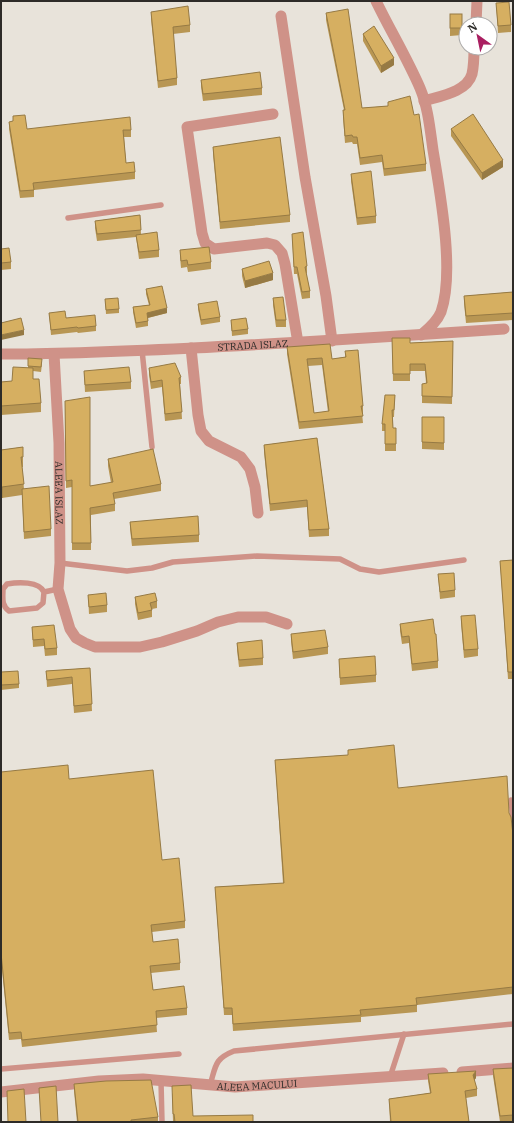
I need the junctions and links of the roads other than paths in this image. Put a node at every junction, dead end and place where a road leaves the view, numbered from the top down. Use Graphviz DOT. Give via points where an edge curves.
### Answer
graph roads {
  1 [pos="376,1"];
  2 [pos="478,1"];
  3 [pos="281,16"];
  4 [pos="477,16"];
  5 [pos="474,56"];
  6 [pos="424,101"];
  7 [pos="274,114"];
  8 [pos="161,205"];
  9 [pos="68,218"];
  10 [pos="504,329"];
  11 [pos="421,335"];
  12 [pos="332,341"];
  13 [pos="298,343"];
  14 [pos="191,348"];
  15 [pos="142,350"];
  16 [pos="1,354"];
  17 [pos="54,354"];
  18 [pos="152,447"];
  19 [pos="258,513"];
  20 [pos="464,560"];
  21 [pos="60,563"];
  22 [pos="58,589"];
  23 [pos="44,592"];
  24 [pos="287,624"];
  25 [pos="511,800"];
  26 [pos="513,820"];
  27 [pos="513,1024"];
  28 [pos="404,1034"];
  29 [pos="179,1054"];
  30 [pos="513,1068"];
  31 [pos="1,1069"];
  32 [pos="390,1077"];
  33 [pos="161,1081"];
  34 [pos="210,1085"];
  35 [pos="1,1092"];
  36 [pos="162,1122"];
  1 -- 6 [label="street" via="420,88"];
  2 -- 4 [label="street"];
  3 -- 12 [label="street" via="304,177"];
  5 -- 6 [label="street" via="472,75 468,82 461,88"];
  6 -- 11 [label="street" via="436,168 446,267 440,314"];
  7 -- 13 [label="street" via="187,127 205,244 214,249 267,243 275,245 282,253 285,264"];
  8 -- 9 [label="lane"];
  10 -- 11 [label="street, STRADA ISLAZ"];
  11 -- 12 [label="street, STRADA ISLAZ"];
  12 -- 13 [label="street, STRADA ISLAZ"];
  13 -- 14 [label="street, STRADA ISLAZ"];
  14 -- 15 [label="street, STRADA ISLAZ"];
  14 -- 19 [label="street" via="201,431 209,441 241,457 250,469"];
  15 -- 17 [label="street, STRADA ISLAZ"];
  15 -- 18 [label="lane"];
  16 -- 17 [label="street, STRADA ISLAZ"];
  17 -- 21 [label="street, ALEEA ISLAZ" via="59,443"];
  20 -- 21 [label="lane" via="379,572 360,569 340,559 256,556 173,562 127,571"];
  21 -- 22 [label="street, ALEEA ISLAZ"];
  22 -- 23 [label="lane"];
  22 -- 24 [label="street, ALEEA ISLAZ" via="70,629 76,638 95,647 140,647 197,632 218,622 238,617 266,617"];
  23 -- 23 [label="lane" via="43,604 37,608 9,611 4,608 2,589 7,584 36,584"];
  25 -- 26 [label="lane"];
  27 -- 28 [label="lane"];
  28 -- 32 [label="lane"];
  28 -- 34 [label="lane" via="234,1051 218,1061"];
  29 -- 31 [label="lane"];
  30 -- 32 [label="street, ALEEA MACULUI"];
  32 -- 34 [label="street, ALEEA MACULUI" via="235,1087"];
  33 -- 34 [label="street, ALEEA MACULUI"];
  33 -- 35 [label="street, ALEEA MACULUI" via="99,1081"];
  33 -- 36 [label="lane"];
}
